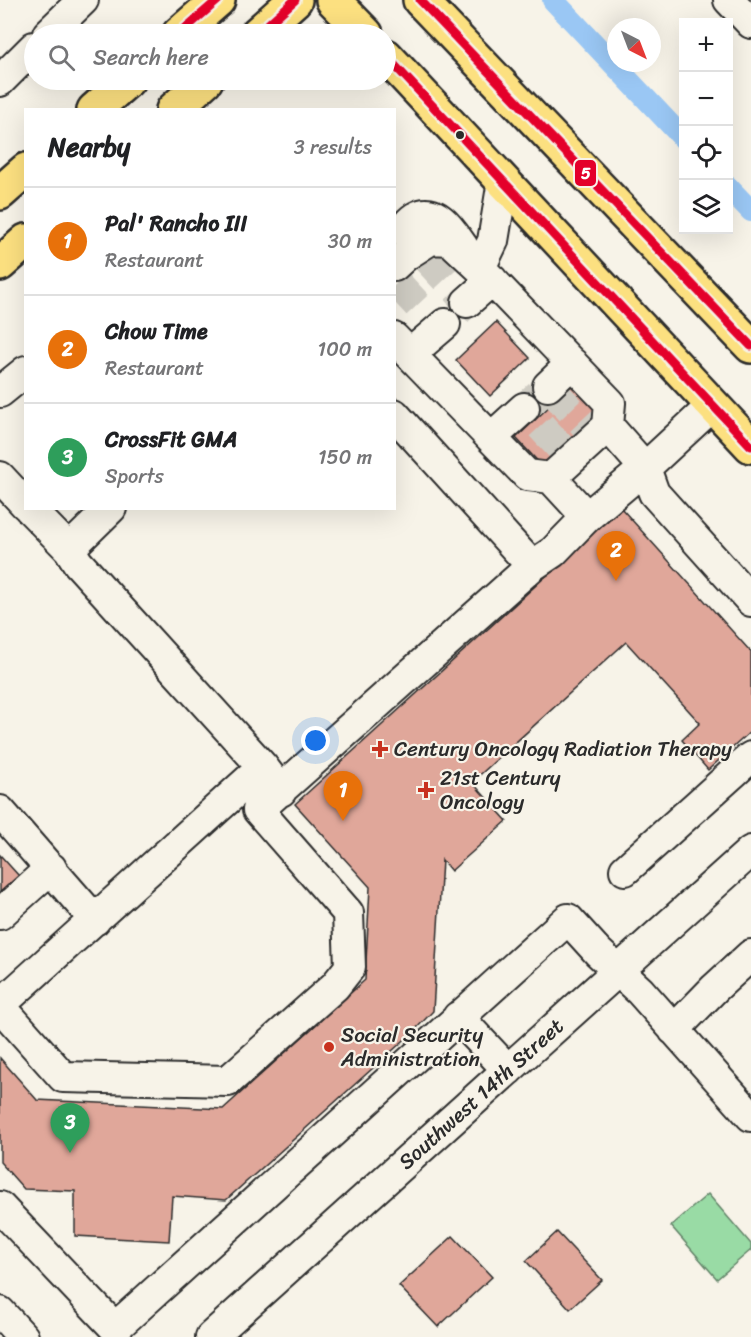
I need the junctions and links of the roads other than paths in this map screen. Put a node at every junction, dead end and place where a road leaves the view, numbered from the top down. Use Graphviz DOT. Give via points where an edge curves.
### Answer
graph roads {
  1 [pos="83,0"];
  2 [pos="218,0"];
  3 [pos="295,0"];
  4 [pos="333,0"];
  5 [pos="420,0"];
  6 [pos="729,0"];
  7 [pos="751,23"];
  8 [pos="58,24"];
  9 [pos="190,24"];
  10 [pos="268,24"];
  11 [pos="356,24"];
  12 [pos="24,57"];
  13 [pos="396,67"];
  14 [pos="0,81"];
  15 [pos="117,90"];
  16 [pos="195,90"];
  17 [pos="96,108"];
  18 [pos="175,108"];
  19 [pos="24,172"];
  20 [pos="503,181"];
  21 [pos="0,193"];
  22 [pos="24,243"];
  23 [pos="405,260"];
  24 [pos="0,264"];
  25 [pos="481,269"];
  26 [pos="467,302"];
  27 [pos="437,322"];
  28 [pos="402,346"];
  29 [pos="751,346"];
  30 [pos="572,363"];
  31 [pos="548,386"];
  32 [pos="713,405"];
  33 [pos="524,408"];
  34 [pos="396,416"];
  35 [pos="596,429"];
  36 [pos="491,438"];
  37 [pos="751,446"];
  38 [pos="561,462"];
  39 [pos="645,468"];
  40 [pos="0,477"];
  41 [pos="24,503"];
  42 [pos="31,510"];
  43 [pos="109,510"];
  44 [pos="587,517"];
  45 [pos="69,549"];
  46 [pos="532,566"];
  47 [pos="751,601"];
  48 [pos="751,757"];
  49 [pos="263,767"];
  50 [pos="281,791"];
  51 [pos="0,811"];
  52 [pos="751,851"];
  53 [pos="51,868"];
  54 [pos="626,870"];
  55 [pos="0,914"];
  56 [pos="95,920"];
  57 [pos="751,955"];
  58 [pos="618,971"];
  59 [pos="0,1006"];
  60 [pos="458,1017"];
  61 [pos="674,1030"];
  62 [pos="508,1070"];
  63 [pos="751,1116"];
  64 [pos="0,1207"];
  65 [pos="0,1312"];
  66 [pos="23,1337"];
  67 [pos="212,1337"];
  1 -- 8 [label="street"];
  2 -- 9 [label="main road"];
  3 -- 10 [label="main road"];
  4 -- 11 [label="main road"];
  5 -- 29 [label="main road"];
  6 -- 7 [label="street"];
  12 -- 14 [label="street"];
  13 -- 20 [label="main road"];
  15 -- 17 [label="main road"];
  16 -- 18 [label="main road"];
  19 -- 21 [label="main road"];
  20 -- 25 [label="street" via="493,241"];
  20 -- 32 [label="main road"];
  22 -- 24 [label="main road"];
  23 -- 25 [label="street" via="431,239 450,240"];
  25 -- 26 [label="street"];
  25 -- 30 [label="street"];
  27 -- 28 [label="street"];
  28 -- 36 [label="street"];
  30 -- 31 [label="street"];
  30 -- 35 [label="street" via="610,403"];
  32 -- 37 [label="main road"];
  32 -- 39 [label="street"];
  33 -- 36 [label="street"];
  34 -- 46 [label="street"];
  35 -- 38 [label="street"];
  35 -- 39 [label="street"];
  36 -- 38 [label="street" via="527,475"];
  38 -- 44 [label="street"];
  39 -- 44 [label="street"];
  39 -- 47 [label="street" via="654,493"];
  40 -- 41 [label="street"];
  42 -- 45 [label="street"];
  43 -- 45 [label="street"];
  44 -- 46 [label="street" via="553,552"];
  45 -- 49 [label="street"];
  46 -- 50 [label="street"];
  48 -- 54 [label="street"];
  49 -- 50 [label="street"];
  49 -- 56 [label="street"];
  50 -- 59 [label="street" via="258,810 348,913 350,967 335,986 228,1081 63,1077"];
  51 -- 53 [label="street"];
  52 -- 58 [label="street, Southwest 14th Street"];
  53 -- 55 [label="street"];
  53 -- 56 [label="street"];
  56 -- 59 [label="street"];
  57 -- 61 [label="street"];
  58 -- 60 [label="street" via="568,918"];
  58 -- 61 [label="street"];
  58 -- 62 [label="street, Southwest 14th Street"];
  60 -- 62 [label="street"];
  60 -- 64 [label="street" via="115,1328"];
  61 -- 63 [label="street"];
  62 -- 67 [label="street, Southwest 14th Street"];
  65 -- 66 [label="street"];
}
